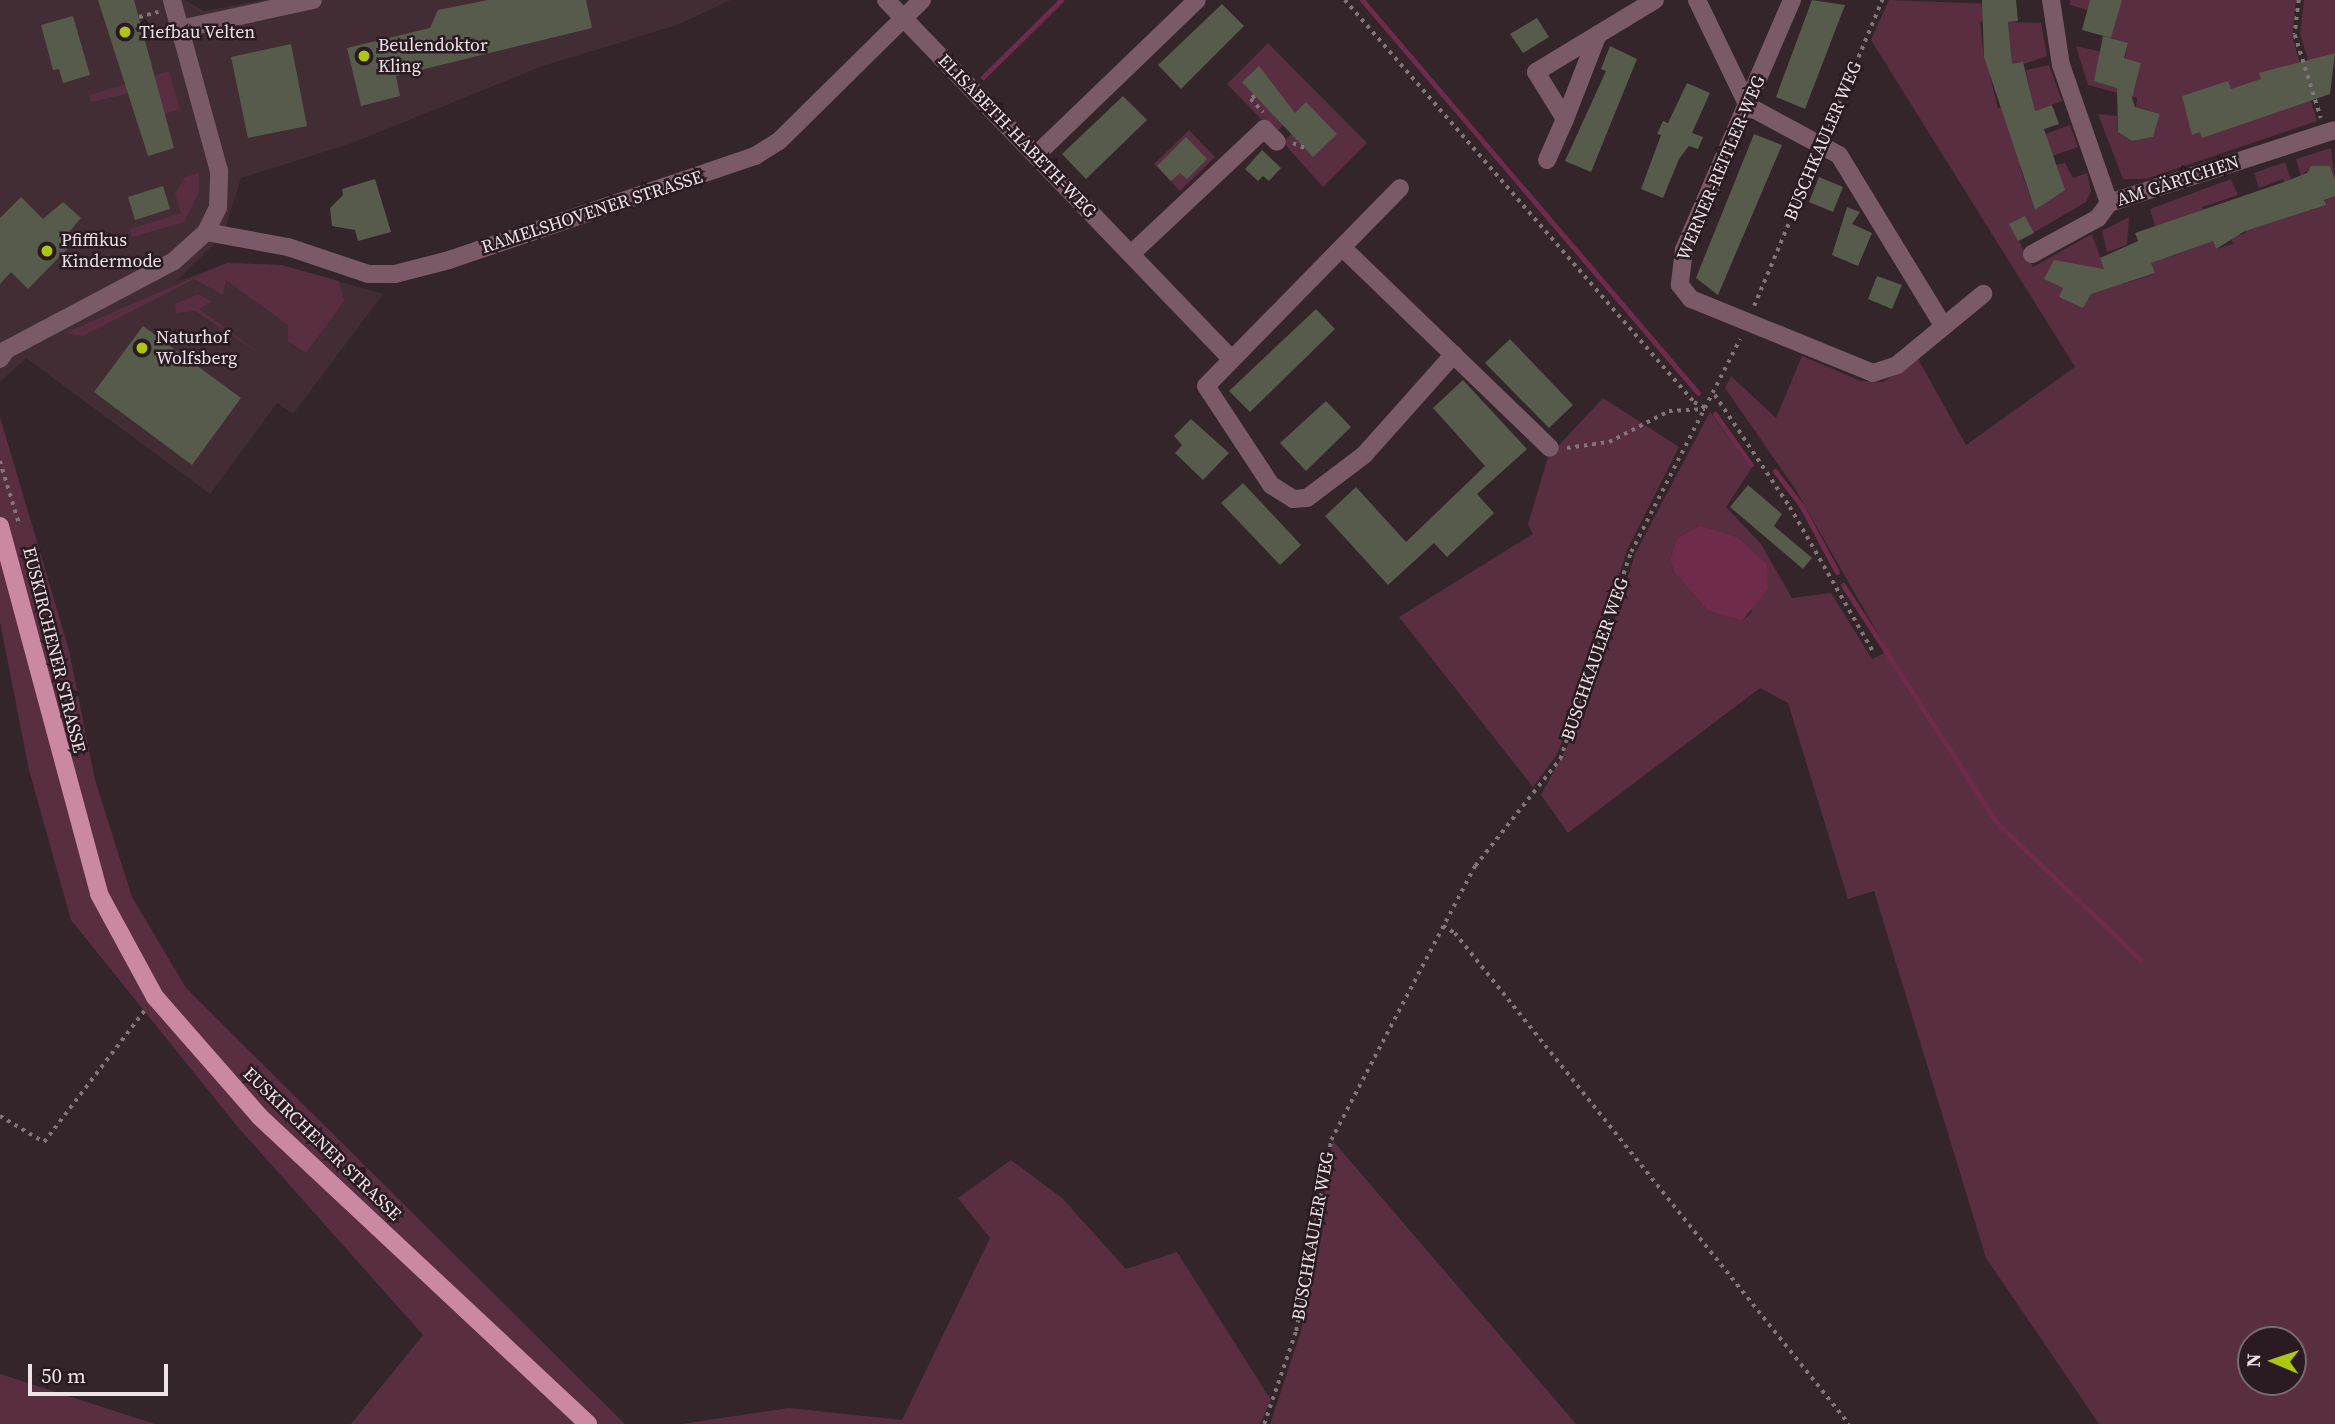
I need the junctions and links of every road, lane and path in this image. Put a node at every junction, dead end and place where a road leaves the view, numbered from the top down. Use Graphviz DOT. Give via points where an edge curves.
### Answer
graph roads {
  1 [pos="172,0"];
  2 [pos="313,0"];
  3 [pos="886,0"];
  4 [pos="922,0"];
  5 [pos="1197,0"];
  6 [pos="1345,0"];
  7 [pos="1655,0"];
  8 [pos="1697,0"];
  9 [pos="1792,0"];
  10 [pos="1882,0"];
  11 [pos="2051,0"];
  12 [pos="2299,0"];
  13 [pos="904,17"];
  14 [pos="180,29"];
  15 [pos="1598,34"];
  16 [pos="1255,96"];
  17 [pos="1748,106"];
  18 [pos="1267,116"];
  19 [pos="1565,119"];
  20 [pos="2330,132"];
  21 [pos="1277,142"];
  22 [pos="1823,142"];
  23 [pos="1036,155"];
  24 [pos="1548,160"];
  25 [pos="1400,188"];
  26 [pos="2109,203"];
  27 [pos="206,232"];
  28 [pos="1344,249"];
  29 [pos="1131,254"];
  30 [pos="2032,254"];
  31 [pos="1983,294"];
  32 [pos="1746,323"];
  33 [pos="1942,324"];
  34 [pos="2,353"];
  35 [pos="1454,354"];
  36 [pos="1230,357"];
  37 [pos="1715,396"];
  38 [pos="1707,409"];
  39 [pos="1550,448"];
  40 [pos="0,461"];
  41 [pos="0,526"];
  42 [pos="20,526"];
  43 [pos="1874,653"];
  44 [pos="1443,926"];
  45 [pos="155,997"];
  46 [pos="0,1116"];
  47 [pos="587,1424"];
  48 [pos="1264,1424"];
  49 [pos="1849,1424"];
  1 -- 14 [label="street"];
  2 -- 14 [label="street"];
  3 -- 13 [label="street, ELISABETH-HABETH-WEG"];
  4 -- 13 [label="street, RAMELSHOVENER STRASSE"];
  5 -- 23 [label="street"];
  6 -- 38 [label="path" via="1694,402"];
  7 -- 15 [label="street"];
  8 -- 17 [label="street"];
  9 -- 17 [label="street, WERNER-REITLER-WEG"];
  10 -- 22 [label="path, BUSCHKAULER WEG"];
  11 -- 26 [label="street" via="2061,65"];
  12 -- 20 [label="path" via="2295,35"];
  13 -- 23 [label="street, ELISABETH-HABETH-WEG"];
  13 -- 27 [label="street, RAMELSHOVENER STRASSE" via="779,141 755,156 449,260 395,274 368,274 288,247"];
  14 -- 27 [label="street" via="219,171 218,207"];
  15 -- 19 [label="street"];
  15 -- 19 [label="street" via="1536,72"];
  16 -- 18 [label="path" via="1251,99"];
  17 -- 22 [label="street"];
  17 -- 32 [label="street, WERNER-REITLER-WEG" via="1678,271 1691,299"];
  19 -- 24 [label="street"];
  20 -- 26 [label="street, AM GÄRTCHEN"];
  21 -- 29 [label="street" via="1264,129"];
  22 -- 32 [label="path, BUSCHKAULER WEG"];
  22 -- 33 [label="street" via="1839,155"];
  23 -- 29 [label="street, ELISABETH-HABETH-WEG"];
  25 -- 28 [label="street"];
  26 -- 30 [label="street, AM GÄRTCHEN" via="2098,218"];
  27 -- 34 [label="street" via="174,261"];
  28 -- 35 [label="street"];
  28 -- 36 [label="street"];
  29 -- 36 [label="street, ELISABETH-HABETH-WEG"];
  31 -- 33 [label="street, WERNER-REITLER-WEG"];
  32 -- 33 [label="street, WERNER-REITLER-WEG" via="1873,373 1897,365"];
  32 -- 37 [label="path, BUSCHKAULER WEG"];
  35 -- 36 [label="street" via="1364,455 1316,493 1293,499 1270,485 1206,386"];
  35 -- 39 [label="street"];
  37 -- 38 [label="path, BUSCHKAULER WEG"];
  37 -- 43 [label="path" via="1790,507"];
  38 -- 39 [label="path" via="1669,411 1609,442"];
  38 -- 44 [label="path, BUSCHKAULER WEG" via="1631,552 1560,759 1475,866"];
  40 -- 42 [label="path"];
  41 -- 45 [label="main road, EUSKIRCHENER STRASSE" via="99,894"];
  44 -- 48 [label="path, BUSCHKAULER WEG" via="1331,1140 1296,1331"];
  44 -- 49 [label="path" via="1455,933"];
  45 -- 46 [label="path" via="44,1142"];
  45 -- 47 [label="main road, EUSKIRCHENER STRASSE" via="259,1116"];
}
